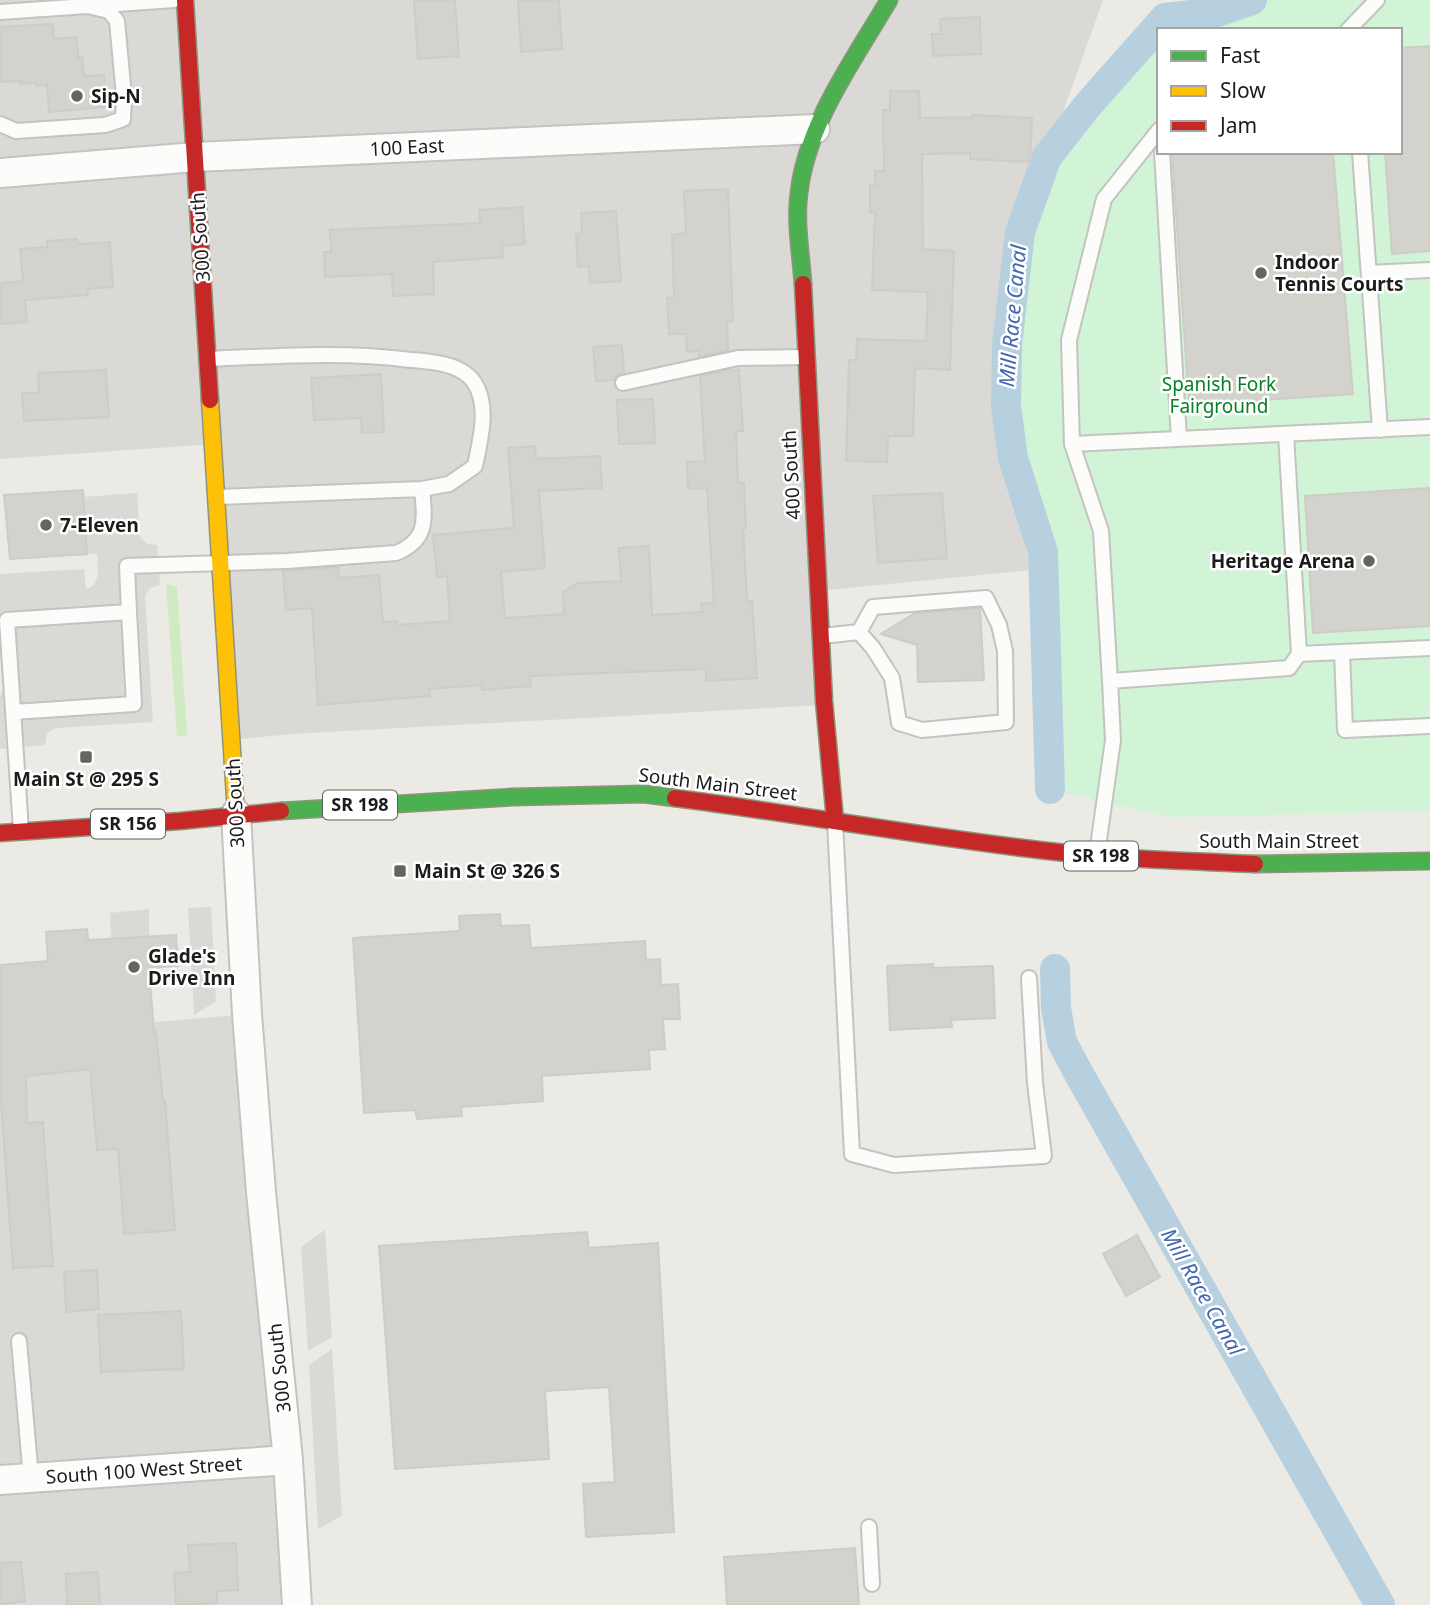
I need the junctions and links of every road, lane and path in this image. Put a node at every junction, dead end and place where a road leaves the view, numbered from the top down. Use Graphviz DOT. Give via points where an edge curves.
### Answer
graph roads {
  1 [pos="174,0"];
  2 [pos="186,0"];
  3 [pos="889,0"];
  4 [pos="1377,0"];
  5 [pos="88,6"];
  6 [pos="0,12"];
  7 [pos="1352,28"];
  8 [pos="0,124"];
  9 [pos="815,129"];
  10 [pos="1157,133"];
  11 [pos="1162,154"];
  12 [pos="1360,154"];
  13 [pos="195,157"];
  14 [pos="0,173"];
  15 [pos="1430,270"];
  16 [pos="1369,273"];
  17 [pos="807,357"];
  18 [pos="208,359"];
  19 [pos="623,383"];
  20 [pos="1430,427"];
  21 [pos="1380,430"];
  22 [pos="1286,434"];
  23 [pos="1179,439"];
  24 [pos="1072,444"];
  25 [pos="422,489"];
  26 [pos="217,497"];
  27 [pos="221,562"];
  28 [pos="129,612"];
  29 [pos="859,632"];
  30 [pos="821,636"];
  31 [pos="1430,648"];
  32 [pos="1342,652"];
  33 [pos="1299,654"];
  34 [pos="1110,681"];
  35 [pos="14,712"];
  36 [pos="1430,726"];
  37 [pos="236,814"];
  38 [pos="835,821"];
  39 [pos="21,831"];
  40 [pos="0,832"];
  41 [pos="1097,856"];
  42 [pos="1430,861"];
  43 [pos="1029,978"];
  44 [pos="19,1341"];
  45 [pos="288,1460"];
  46 [pos="32,1478"];
  47 [pos="0,1480"];
  48 [pos="869,1527"];
  49 [pos="872,1584"];
  50 [pos="297,1605"];
  1 -- 5 [label="lane"];
  2 -- 13 [label="main road, 300 South"];
  3 -- 9 [label="main road, 400 South"];
  4 -- 7 [label="lane"];
  5 -- 6 [label="lane"];
  5 -- 8 [label="lane" via="109,11 117,21 123,119 105,125 16,131"];
  9 -- 13 [label="street, 100 East"];
  9 -- 17 [label="main road, 400 South" via="798,198"];
  10 -- 24 [label="lane" via="1104,199 1069,340"];
  11 -- 23 [label="lane"];
  12 -- 16 [label="lane"];
  13 -- 14 [label="street, 100 East"];
  13 -- 18 [label="main road, 300 South"];
  15 -- 16 [label="lane"];
  16 -- 21 [label="lane"];
  17 -- 19 [label="lane" via="738,358"];
  17 -- 30 [label="main road, 400 South"];
  18 -- 25 [label="lane" via="347,355 441,364 466,373 475,384 482,415 475,466 449,484"];
  18 -- 26 [label="main road, 300 South"];
  20 -- 21 [label="lane"];
  21 -- 22 [label="lane"];
  22 -- 23 [label="lane"];
  22 -- 33 [label="lane"];
  23 -- 24 [label="lane"];
  24 -- 34 [label="lane" via="1101,531"];
  25 -- 26 [label="lane"];
  25 -- 27 [label="lane" via="422,529 417,541 396,553"];
  26 -- 27 [label="main road, 300 South"];
  27 -- 28 [label="lane" via="127,566"];
  27 -- 37 [label="main road, 300 South"];
  28 -- 35 [label="lane" via="134,704"];
  28 -- 35 [label="lane" via="8,620"];
  29 -- 29 [label="lane" via="892,678 899,723 922,730 1006,722 1005,651 986,598 873,607"];
  29 -- 30 [label="lane"];
  30 -- 38 [label="main road, 400 South"];
  31 -- 32 [label="lane"];
  32 -- 33 [label="lane"];
  32 -- 36 [label="lane" via="1345,730"];
  33 -- 34 [label="lane" via="1289,668"];
  34 -- 41 [label="lane" via="1113,740"];
  35 -- 39 [label="lane"];
  37 -- 38 [label="main road, South Main Street / SR 198" via="484,798 644,794"];
  37 -- 39 [label="main road, South Main Street / SR 156"];
  37 -- 45 [label="street, 300 South" via="261,1192"];
  38 -- 41 [label="main road, South Main Street / SR 198"];
  38 -- 43 [label="lane" via="852,1154 894,1165 1044,1156"];
  39 -- 40 [label="main road, South Main Street / SR 156"];
  41 -- 42 [label="main road, South Main Street / SR 198" via="1260,864"];
  44 -- 46 [label="lane"];
  45 -- 46 [label="street, South 100 West Street"];
  45 -- 50 [label="street, 300 South"];
  46 -- 47 [label="street, South 100 West Street"];
  48 -- 49 [label="lane"];
}
